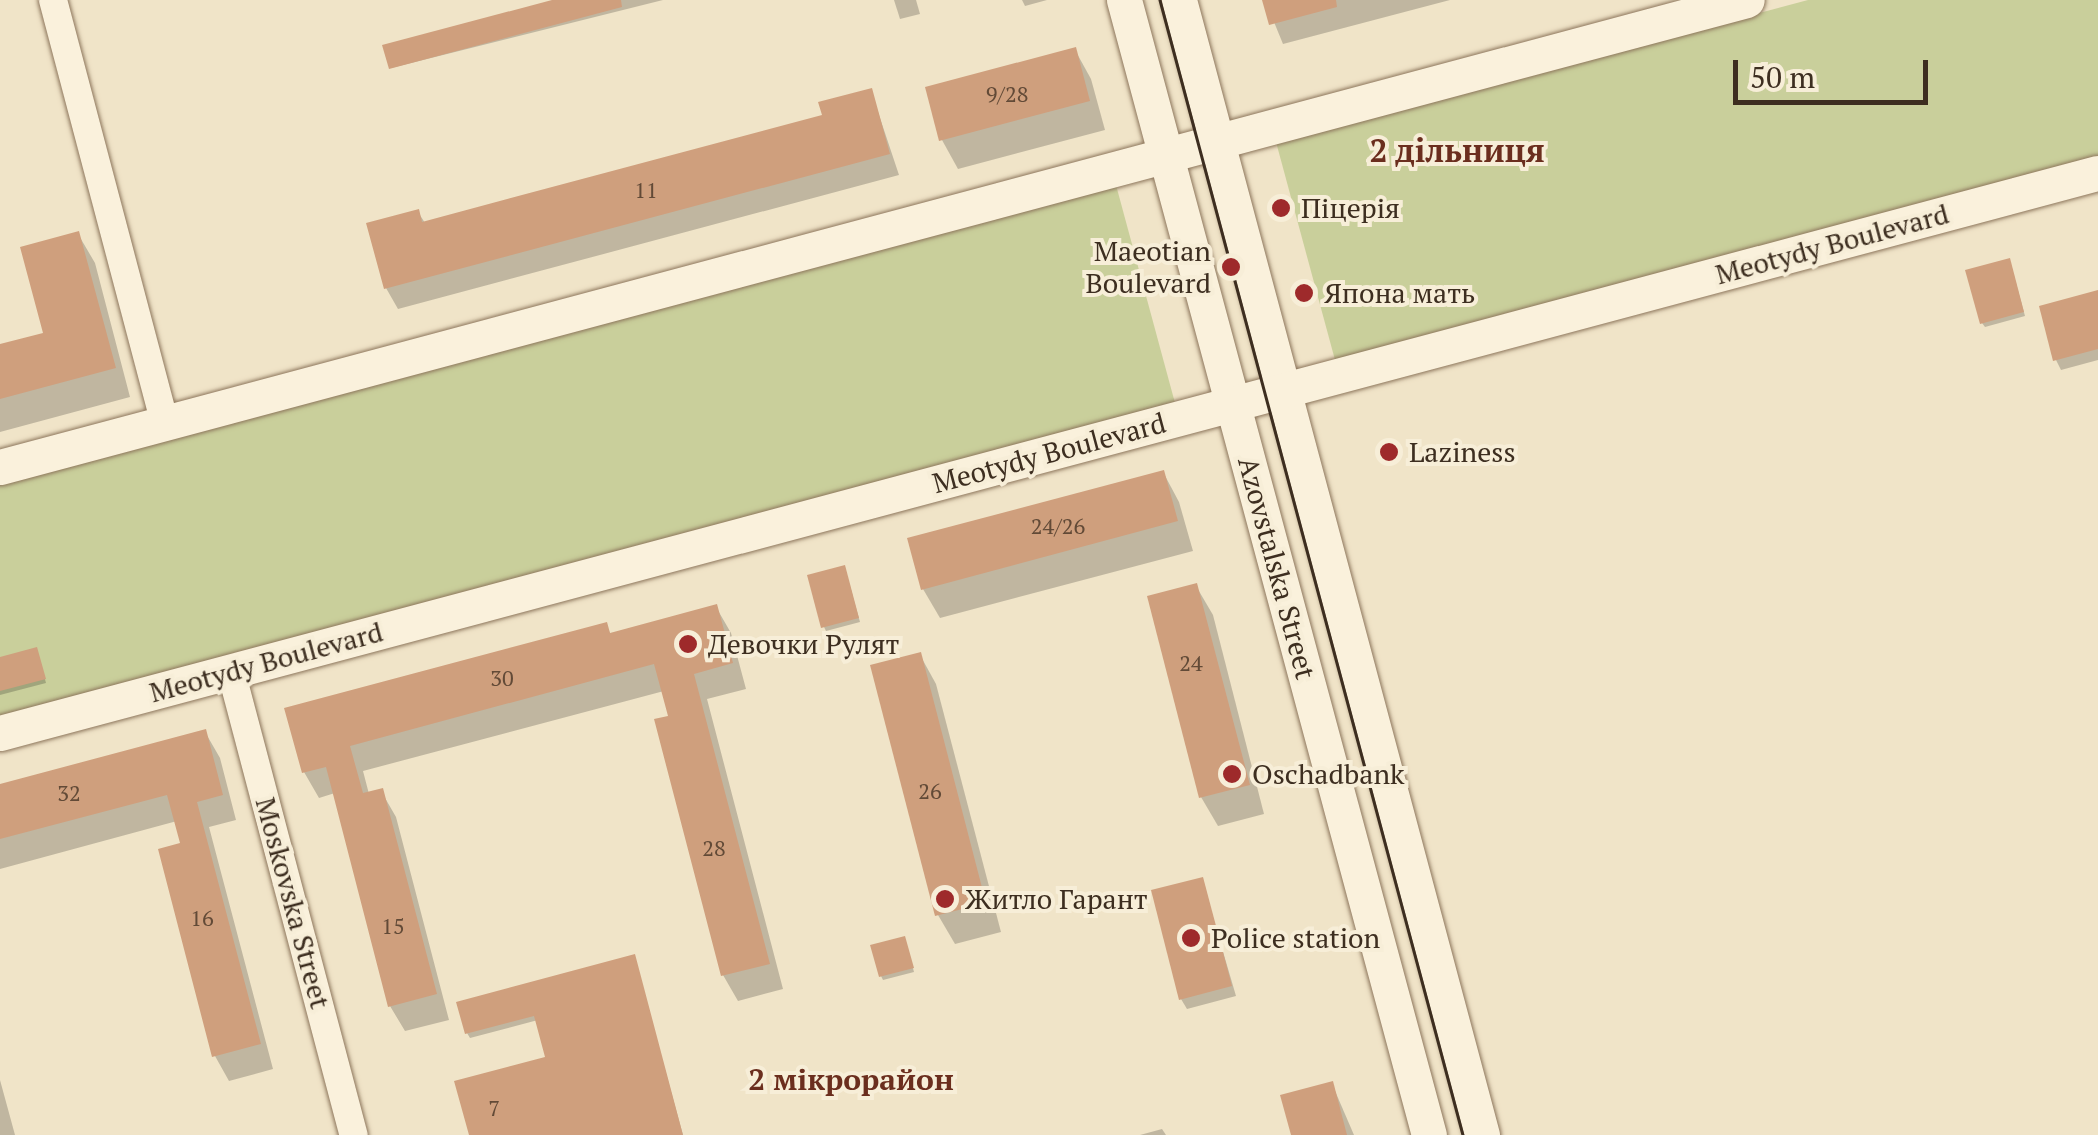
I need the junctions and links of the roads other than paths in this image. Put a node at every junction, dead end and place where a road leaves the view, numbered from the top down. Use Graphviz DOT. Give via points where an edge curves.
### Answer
graph roads {
  1 [pos="53,0"];
  2 [pos="1124,0"];
  3 [pos="1180,0"];
  4 [pos="1747,0"];
  5 [pos="1217,142"];
  6 [pos="1166,155"];
  7 [pos="2098,172"];
  8 [pos="1284,390"];
  9 [pos="1233,404"];
  10 [pos="166,422"];
  11 [pos="0,467"];
  12 [pos="232,671"];
  13 [pos="0,733"];
  14 [pos="354,1135"];
  15 [pos="1429,1135"];
  16 [pos="1482,1135"];
  1 -- 10 [label="street"];
  2 -- 6 [label="street, Azovstalska Street"];
  3 -- 5 [label="street, Azovstalska Street"];
  4 -- 5 [label="street"];
  5 -- 6 [label="street"];
  5 -- 8 [label="street, Azovstalska Street"];
  6 -- 9 [label="street, Azovstalska Street"];
  6 -- 10 [label="street"];
  7 -- 8 [label="street, Meotydy Boulevard"];
  8 -- 9 [label="street, Meotydy Boulevard"];
  8 -- 16 [label="street, Azovstalska Street"];
  9 -- 12 [label="street, Meotydy Boulevard"];
  9 -- 15 [label="street, Azovstalska Street"];
  10 -- 11 [label="street"];
  12 -- 13 [label="street, Meotydy Boulevard"];
  12 -- 14 [label="street, Moskovska Street"];
}
